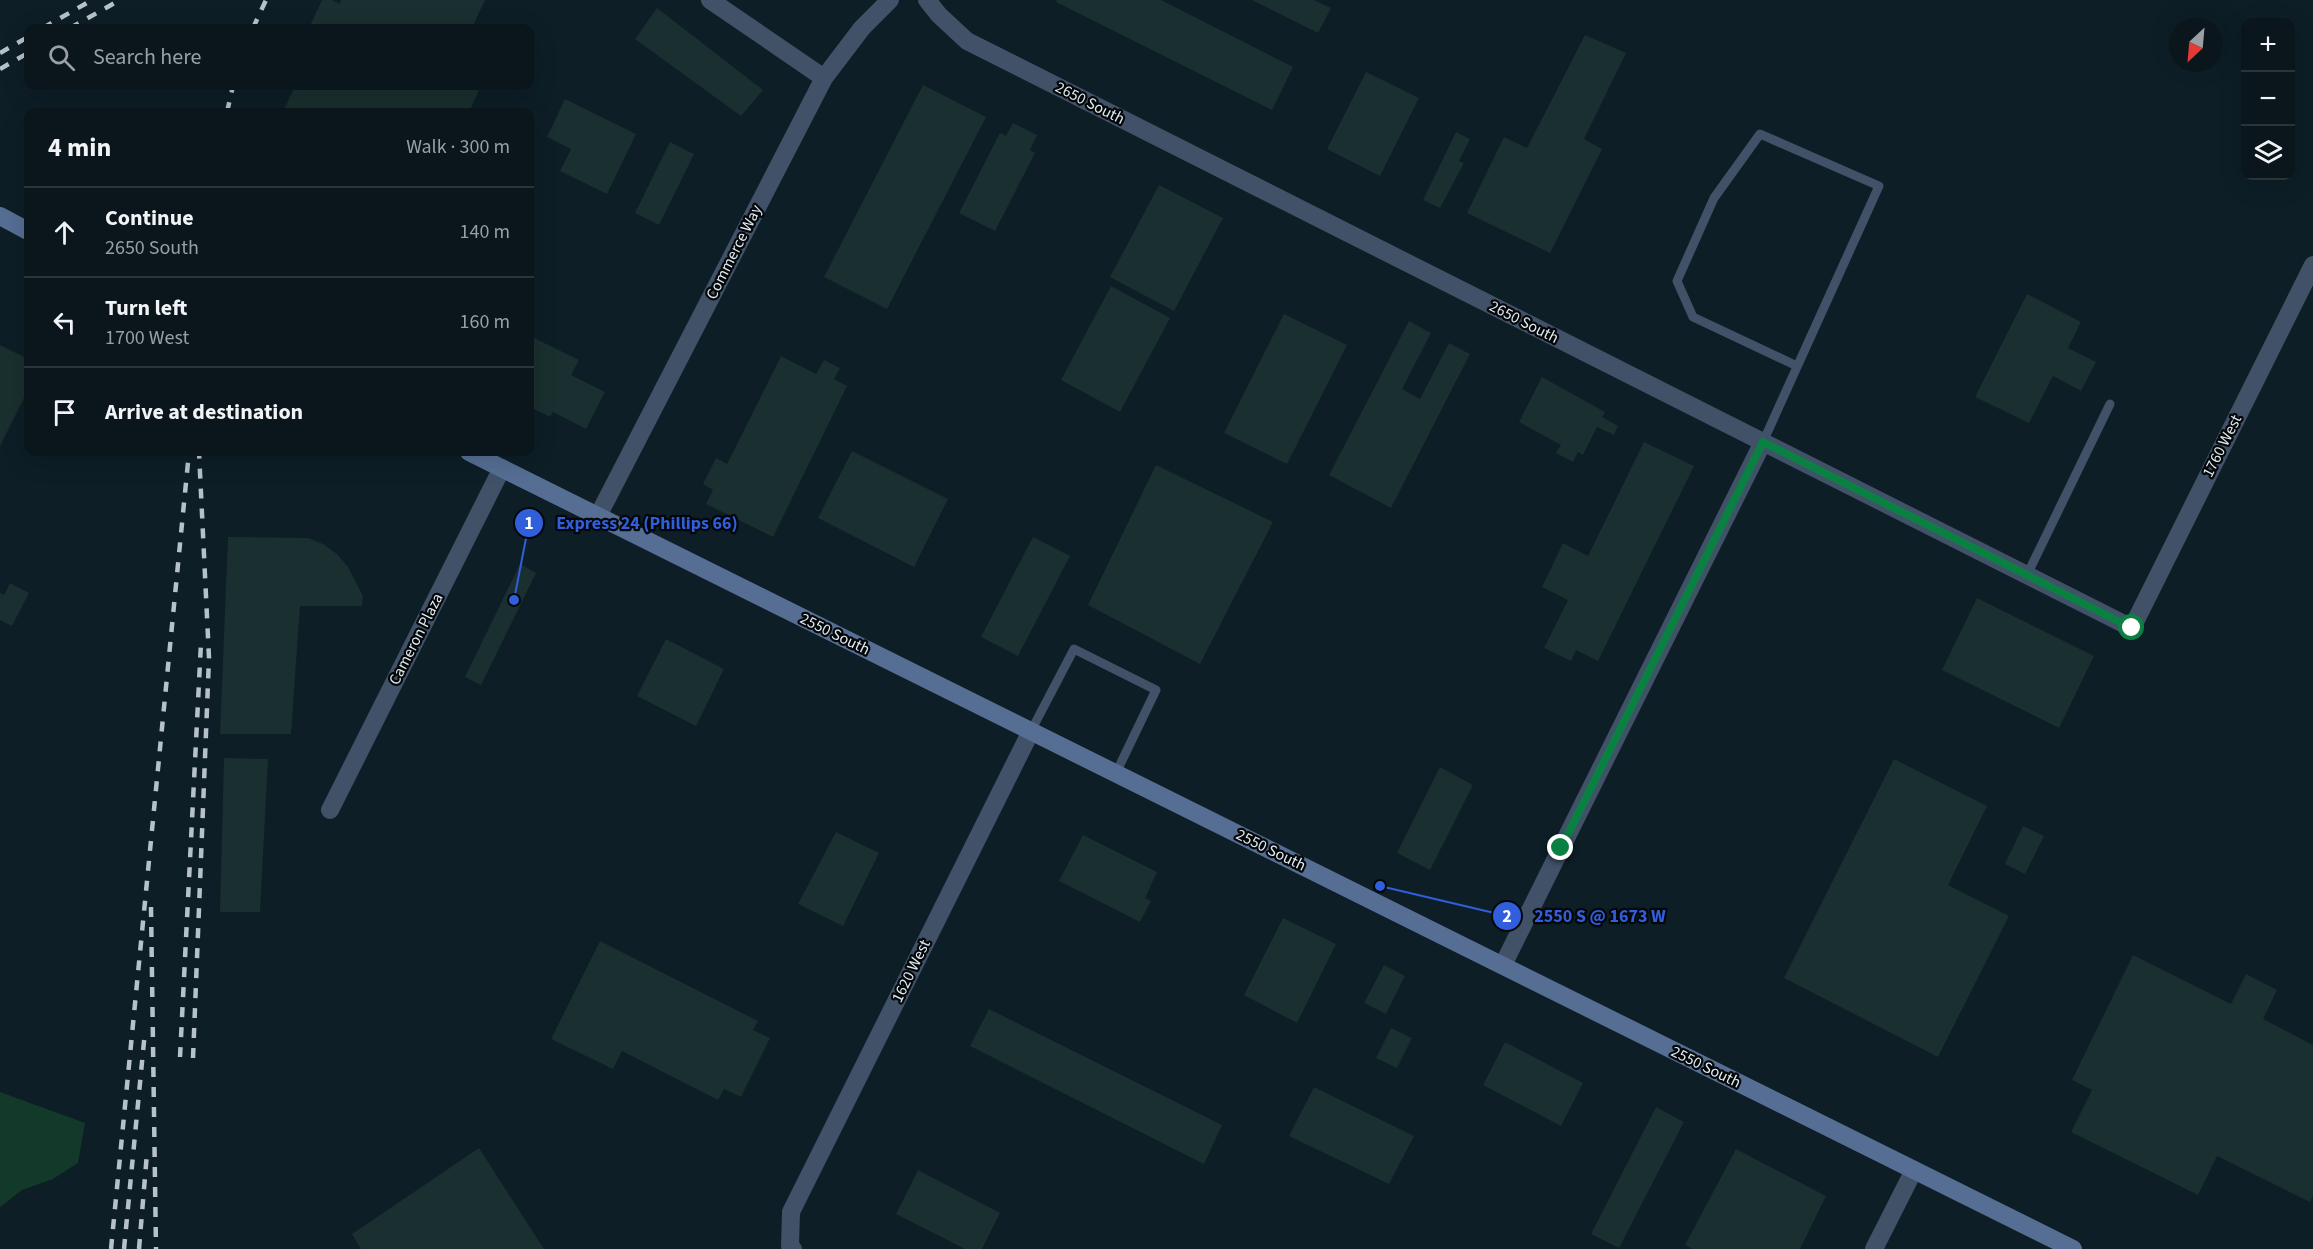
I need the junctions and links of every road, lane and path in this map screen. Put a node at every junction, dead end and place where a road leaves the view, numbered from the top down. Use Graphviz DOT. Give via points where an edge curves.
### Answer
graph roads {
  1 [pos="710,0"];
  2 [pos="890,0"];
  3 [pos="927,0"];
  4 [pos="824,78"];
  5 [pos="0,216"];
  6 [pos="24,229"];
  7 [pos="2313,265"];
  8 [pos="1797,366"];
  9 [pos="2110,404"];
  10 [pos="1763,442"];
  11 [pos="477,456"];
  12 [pos="502,468"];
  13 [pos="598,516"];
  14 [pos="2027,575"];
  15 [pos="2132,628"];
  16 [pos="1031,731"];
  17 [pos="1116,773"];
  18 [pos="330,810"];
  19 [pos="1503,965"];
  20 [pos="1914,1170"];
  21 [pos="792,1249"];
  22 [pos="1874,1249"];
  23 [pos="2073,1249"];
  1 -- 4 [label="street"];
  2 -- 4 [label="street, Commerce Way" via="862,28"];
  3 -- 10 [label="street, 2650 South" via="967,41"];
  4 -- 13 [label="street, Commerce Way"];
  5 -- 6 [label="main road"];
  7 -- 15 [label="street, 1760 West"];
  8 -- 8 [label="lane" via="1879,186 1760,134 1714,198 1677,280 1693,317"];
  8 -- 10 [label="lane"];
  9 -- 14 [label="lane"];
  10 -- 14 [label="street, 2650 South"];
  10 -- 19 [label="street"];
  11 -- 12 [label="main road, 2550 South"];
  12 -- 13 [label="main road, 2550 South"];
  12 -- 18 [label="street, Cameron Plaza"];
  13 -- 16 [label="main road, 2550 South"];
  14 -- 15 [label="street, 2650 South"];
  16 -- 17 [label="main road, 2550 South"];
  16 -- 17 [label="lane" via="1074,650 1156,690"];
  16 -- 21 [label="street, 1620 West" via="791,1212"];
  17 -- 19 [label="main road, 2550 South"];
  19 -- 20 [label="main road, 2550 South"];
  20 -- 22 [label="street"];
  20 -- 23 [label="main road, 2550 South"];
}
